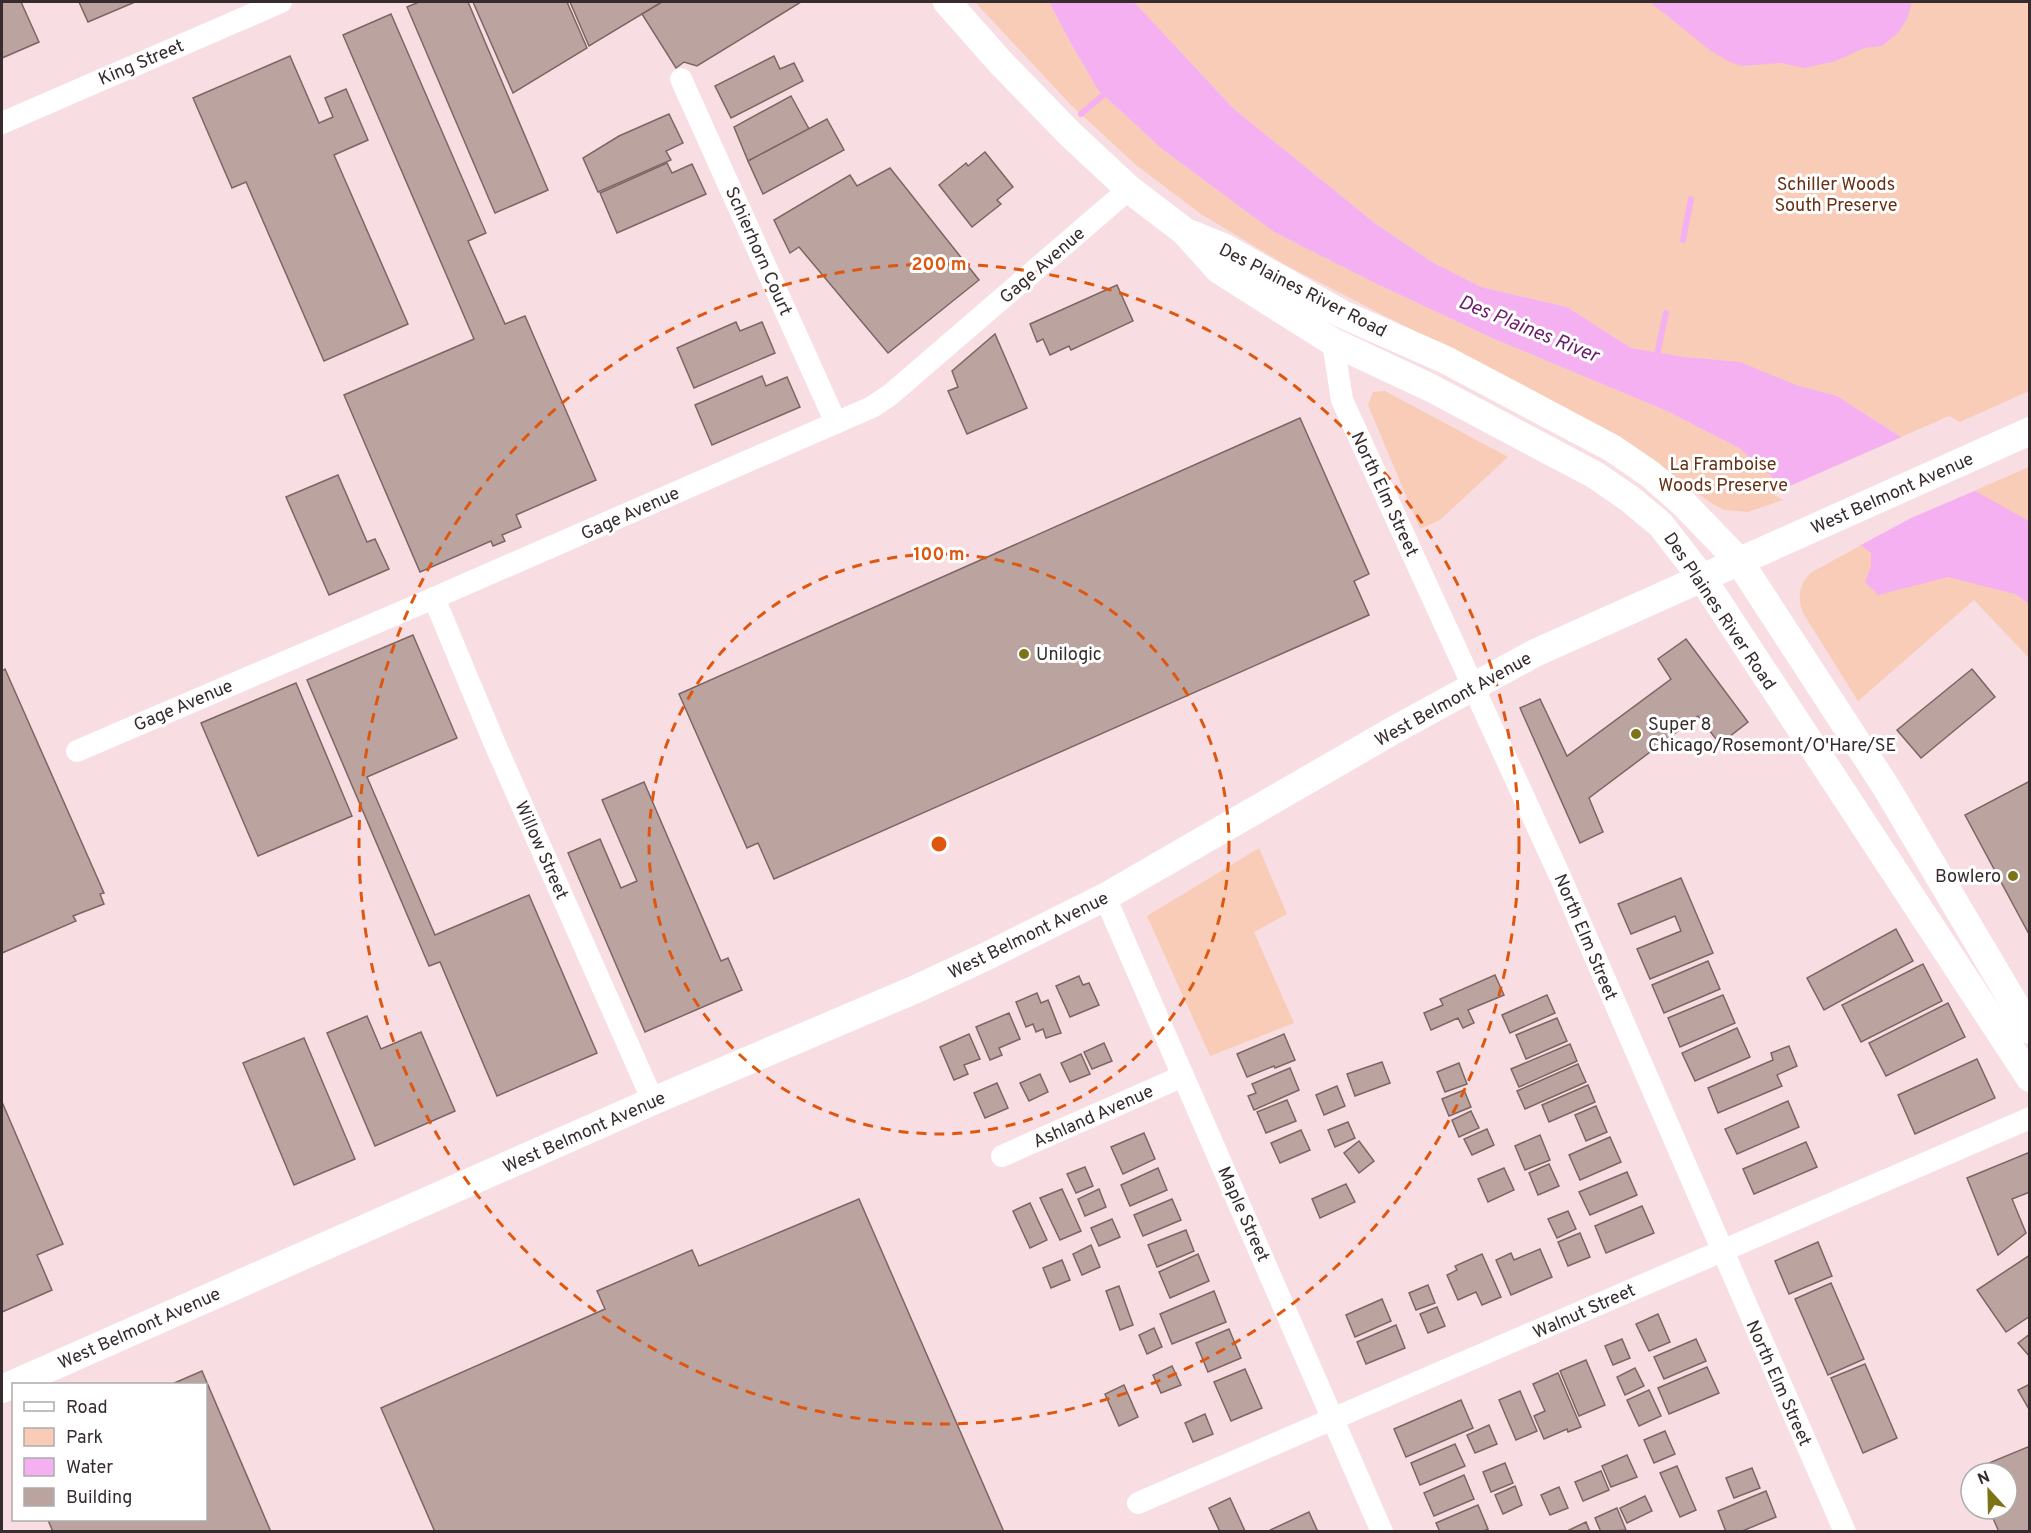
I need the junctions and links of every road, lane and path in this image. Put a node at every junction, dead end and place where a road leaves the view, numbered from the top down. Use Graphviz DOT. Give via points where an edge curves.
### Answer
graph roads {
  1 [pos="281,2"];
  2 [pos="946,2"];
  3 [pos="681,79"];
  4 [pos="2,123"];
  5 [pos="1129,189"];
  6 [pos="1184,231"];
  7 [pos="1333,342"];
  8 [pos="836,423"];
  9 [pos="2030,431"];
  10 [pos="1739,561"];
  11 [pos="1702,578"];
  12 [pos="434,598"];
  13 [pos="1473,686"];
  14 [pos="77,751"];
  15 [pos="1105,897"];
  16 [pos="2030,1030"];
  17 [pos="1184,1076"];
  18 [pos="2030,1078"];
  19 [pos="653,1101"];
  20 [pos="2030,1118"];
  21 [pos="1002,1156"];
  22 [pos="1722,1250"];
  23 [pos="16,1383"];
  24 [pos="1334,1420"];
  25 [pos="1138,1503"];
  26 [pos="1382,1532"];
  27 [pos="1845,1532"];
  1 -- 4 [label="street, King Street"];
  2 -- 5 [label="main road, Des Plaines River Road" via="1054,118"];
  3 -- 8 [label="street, Schierhorn Court"];
  5 -- 6 [label="main road, Des Plaines River Road"];
  5 -- 8 [label="street, Gage Avenue" via="890,395"];
  6 -- 7 [label="main road, Des Plaines River Road" via="1219,270"];
  6 -- 10 [label="main road, Des Plaines River Road" via="1225,248 1342,314 1446,360 1612,448 1683,503"];
  7 -- 11 [label="main road, Des Plaines River Road" via="1431,388 1595,475 1661,525"];
  7 -- 13 [label="street, North Elm Street" via="1342,400"];
  8 -- 12 [label="street, Gage Avenue"];
  9 -- 10 [label="main road, West Belmont Avenue"];
  10 -- 11 [label="main road, West Belmont Avenue"];
  10 -- 16 [label="main road, Des Plaines River Road" via="1886,788"];
  11 -- 13 [label="main road, West Belmont Avenue" via="1535,653"];
  11 -- 18 [label="main road, Des Plaines River Road"];
  12 -- 14 [label="street, Gage Avenue"];
  12 -- 19 [label="street, Willow Street"];
  13 -- 15 [label="main road, West Belmont Avenue"];
  13 -- 22 [label="street, North Elm Street"];
  15 -- 17 [label="street, Maple Street"];
  15 -- 19 [label="main road, West Belmont Avenue" via="916,989"];
  17 -- 21 [label="street, Ashland Avenue"];
  17 -- 24 [label="street, Maple Street"];
  19 -- 23 [label="main road, West Belmont Avenue"];
  20 -- 22 [label="street, Walnut Street"];
  22 -- 24 [label="street, Walnut Street"];
  22 -- 27 [label="street, North Elm Street"];
  24 -- 25 [label="street, Walnut Street"];
  24 -- 26 [label="street, Maple Street"];
}
